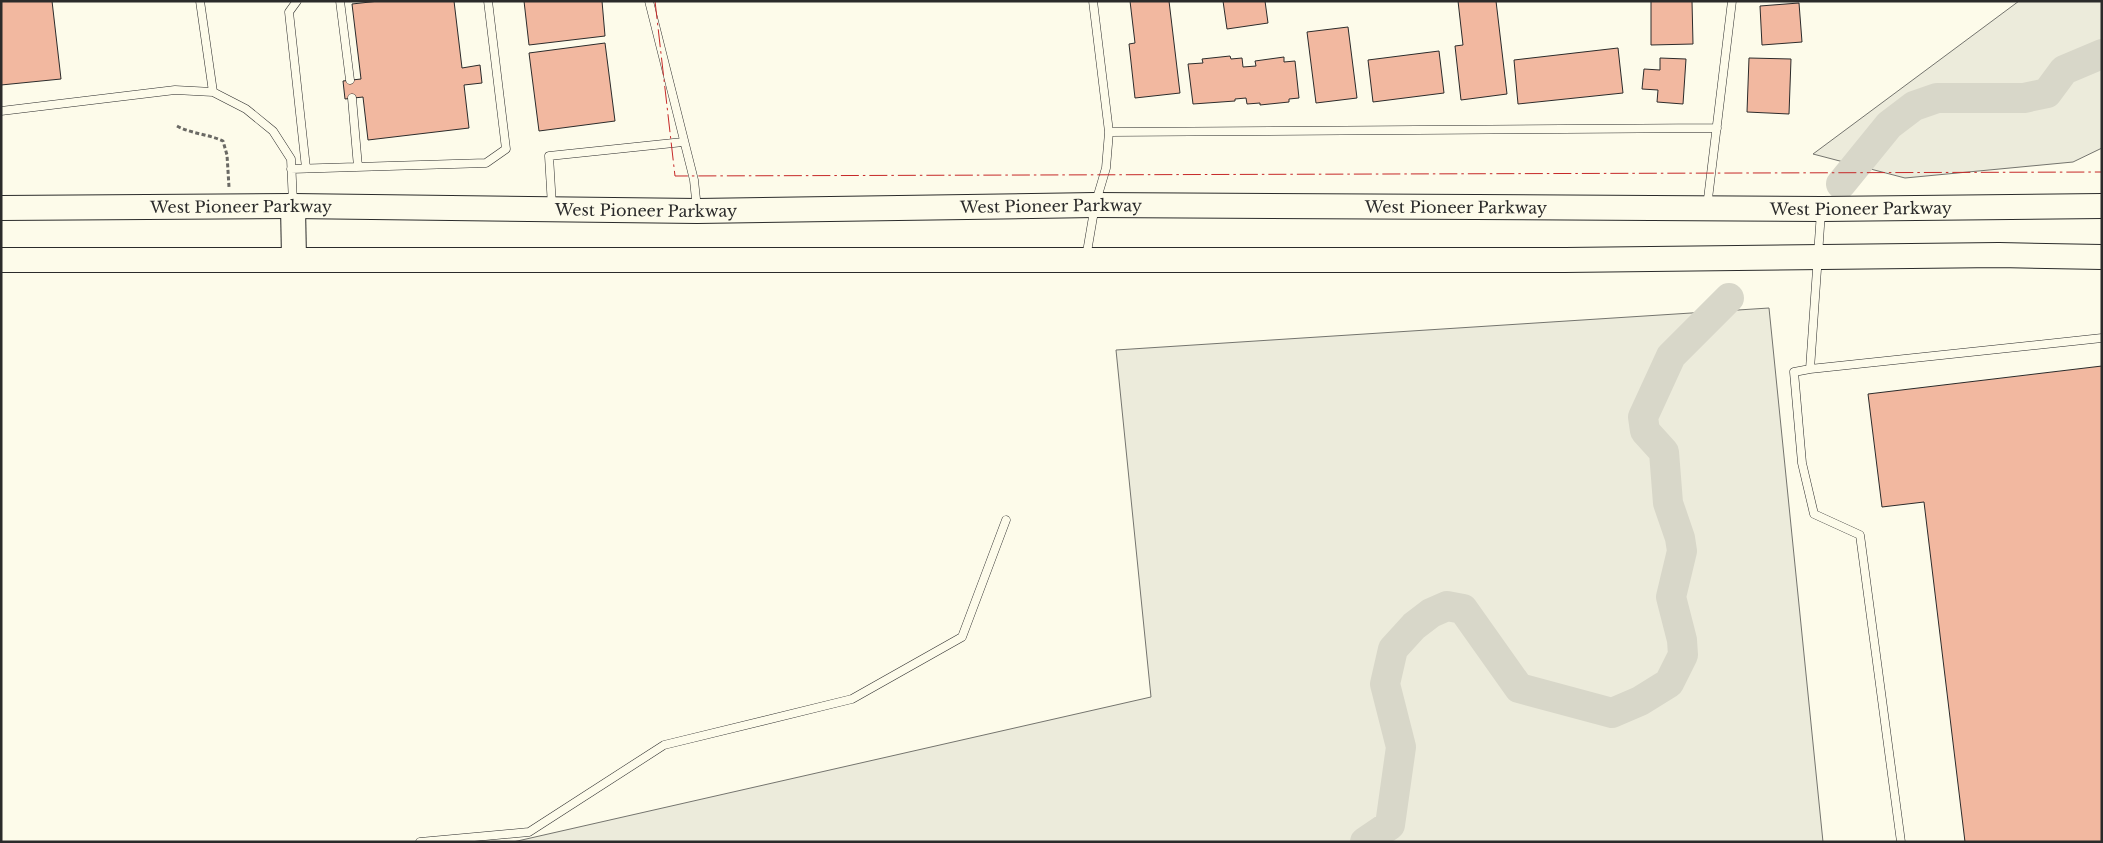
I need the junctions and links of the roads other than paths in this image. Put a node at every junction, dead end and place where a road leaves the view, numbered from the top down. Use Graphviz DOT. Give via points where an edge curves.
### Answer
graph roads {
  1 [pos="200,1"];
  2 [pos="297,1"];
  3 [pos="340,1"];
  4 [pos="488,1"];
  5 [pos="649,1"];
  6 [pos="1093,1"];
  7 [pos="1732,1"];
  8 [pos="350,80"];
  9 [pos="213,92"];
  10 [pos="352,98"];
  11 [pos="1,111"];
  12 [pos="1716,128"];
  13 [pos="1108,132"];
  14 [pos="684,142"];
  15 [pos="358,167"];
  16 [pos="306,168"];
  17 [pos="291,169"];
  18 [pos="1095,205"];
  19 [pos="293,206"];
  20 [pos="2102,206"];
  21 [pos="1,208"];
  22 [pos="553,209"];
  23 [pos="1706,209"];
  24 [pos="1822,209"];
  25 [pos="697,211"];
  26 [pos="2102,256"];
  27 [pos="1817,258"];
  28 [pos="294,259"];
  29 [pos="1,260"];
  30 [pos="1085,260"];
  31 [pos="2102,338"];
  32 [pos="1810,369"];
  33 [pos="1006,520"];
  34 [pos="420,842"];
  35 [pos="1901,842"];
  1 -- 9 [label="lane"];
  2 -- 16 [label="lane" via="289,12"];
  3 -- 8 [label="lane"];
  4 -- 15 [label="lane" via="506,149 486,163"];
  5 -- 14 [label="lane"];
  6 -- 13 [label="lane"];
  7 -- 12 [label="lane"];
  9 -- 11 [label="lane" via="175,90"];
  9 -- 17 [label="lane" via="246,109 273,131 291,159"];
  10 -- 15 [label="lane"];
  12 -- 13 [label="lane"];
  12 -- 23 [label="lane"];
  13 -- 18 [label="lane" via="1106,168"];
  14 -- 22 [label="lane" via="549,156"];
  14 -- 25 [label="lane" via="694,180"];
  15 -- 16 [label="lane"];
  16 -- 17 [label="lane"];
  17 -- 19 [label="lane"];
  18 -- 23 [label="main road, West Pioneer Parkway"];
  18 -- 25 [label="main road, West Pioneer Parkway"];
  18 -- 30 [label="lane"];
  19 -- 21 [label="main road, West Pioneer Parkway"];
  19 -- 22 [label="main road, West Pioneer Parkway"];
  19 -- 28 [label="main road"];
  20 -- 24 [label="main road, West Pioneer Parkway"];
  22 -- 25 [label="main road, West Pioneer Parkway"];
  23 -- 24 [label="main road, West Pioneer Parkway"];
  24 -- 27 [label="lane"];
  26 -- 27 [label="main road"];
  27 -- 30 [label="main road"];
  27 -- 32 [label="lane"];
  28 -- 29 [label="main road"];
  28 -- 30 [label="main road"];
  31 -- 32 [label="lane"];
  32 -- 35 [label="lane" via="1794,372 1802,462 1814,514 1860,535"];
  33 -- 34 [label="lane" via="962,637 852,699 664,745 529,832"];
}
